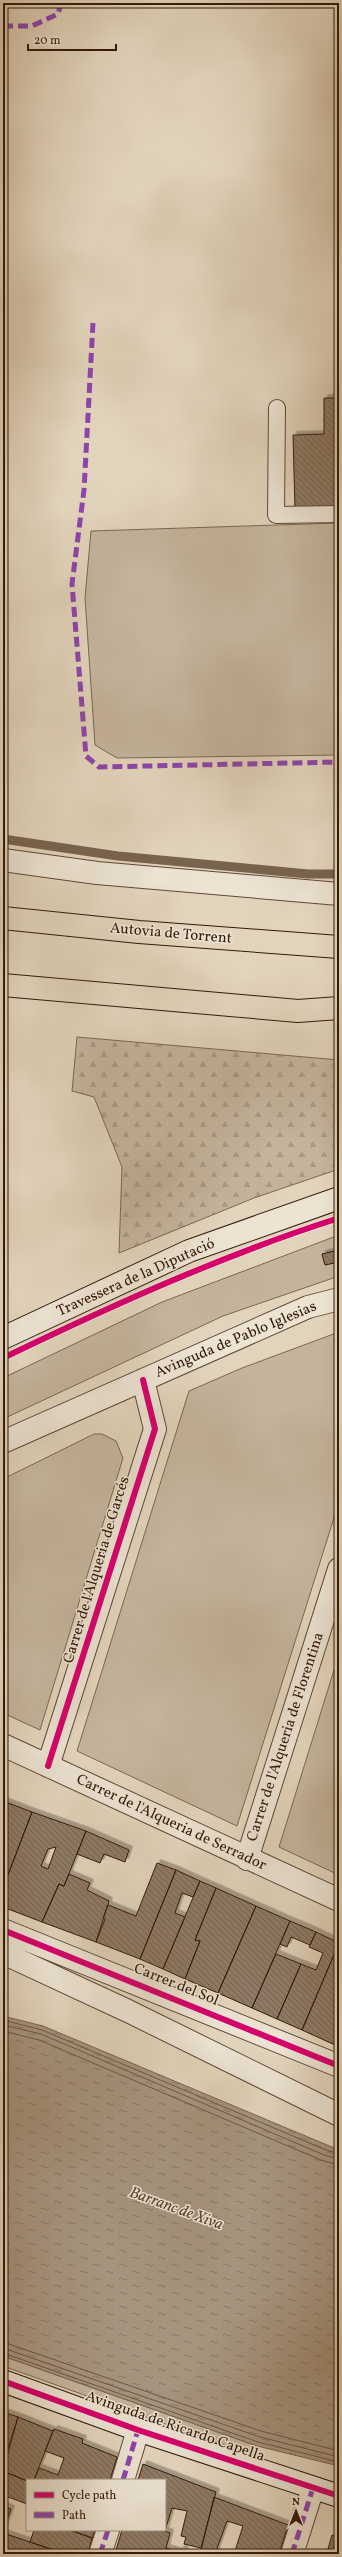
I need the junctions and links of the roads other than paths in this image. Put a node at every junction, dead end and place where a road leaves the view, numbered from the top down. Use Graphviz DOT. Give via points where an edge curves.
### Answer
graph roads {
  1 [pos="277,408"];
  2 [pos="339,514"];
  3 [pos="3,860"];
  4 [pos="339,894"];
  5 [pos="3,918"];
  6 [pos="336,947"];
  7 [pos="3,985"];
  8 [pos="339,1008"];
  9 [pos="298,1011"];
  10 [pos="339,1022"];
  11 [pos="339,1198"];
  12 [pos="339,1299"];
  13 [pos="3,1338"];
  14 [pos="143,1380"];
  15 [pos="3,1442"];
  16 [pos="339,1569"];
  17 [pos="3,1745"];
  18 [pos="48,1766"];
  19 [pos="247,1859"];
  20 [pos="339,1900"];
  21 [pos="3,1930"];
  22 [pos="3,1953"];
  23 [pos="339,2066"];
  24 [pos="339,2115"];
  25 [pos="3,2381"];
  26 [pos="138,2430"];
  27 [pos="123,2479"];
  28 [pos="313,2488"];
  29 [pos="339,2496"];
  30 [pos="108,2531"];
  31 [pos="100,2554"];
  32 [pos="292,2554"];
  1 -- 2 [label="lane" via="276,515"];
  3 -- 4 [label="street" via="97,873"];
  5 -- 6 [label="highway, Autovia de Torrent" via="139,932"];
  7 -- 9 [label="highway"];
  8 -- 9 [label="highway"];
  9 -- 10 [label="highway"];
  11 -- 13 [label="street, Travessera de la Diputació" via="190,1251"];
  12 -- 14 [label="street, Avinguda de Pablo Iglesias" via="308,1307"];
  14 -- 15 [label="street, Avinguda de Pablo Iglesias"];
  14 -- 18 [label="street, Carrer de l'Alqueria de Garcés" via="155,1429"];
  16 -- 19 [label="street, Carrer de l'Alqueria de Florentina"];
  17 -- 18 [label="street, Carrer de l'Alqueria de Serrador"];
  18 -- 19 [label="street, Carrer de l'Alqueria de Serrador"];
  19 -- 20 [label="street, Carrer de l'Alqueria de Serrador"];
  21 -- 23 [label="street, Carrer del Sol"];
  22 -- 24 [label="street" via="128,2011"];
  25 -- 26 [label="street, Avinguda de Ricardo Capella"];
  26 -- 27 [label="street"];
  26 -- 28 [label="street, Avinguda de Ricardo Capella"];
  28 -- 29 [label="street, Avinguda de Ricardo Capella"];
  28 -- 32 [label="street"];
  30 -- 31 [label="street"];
}
